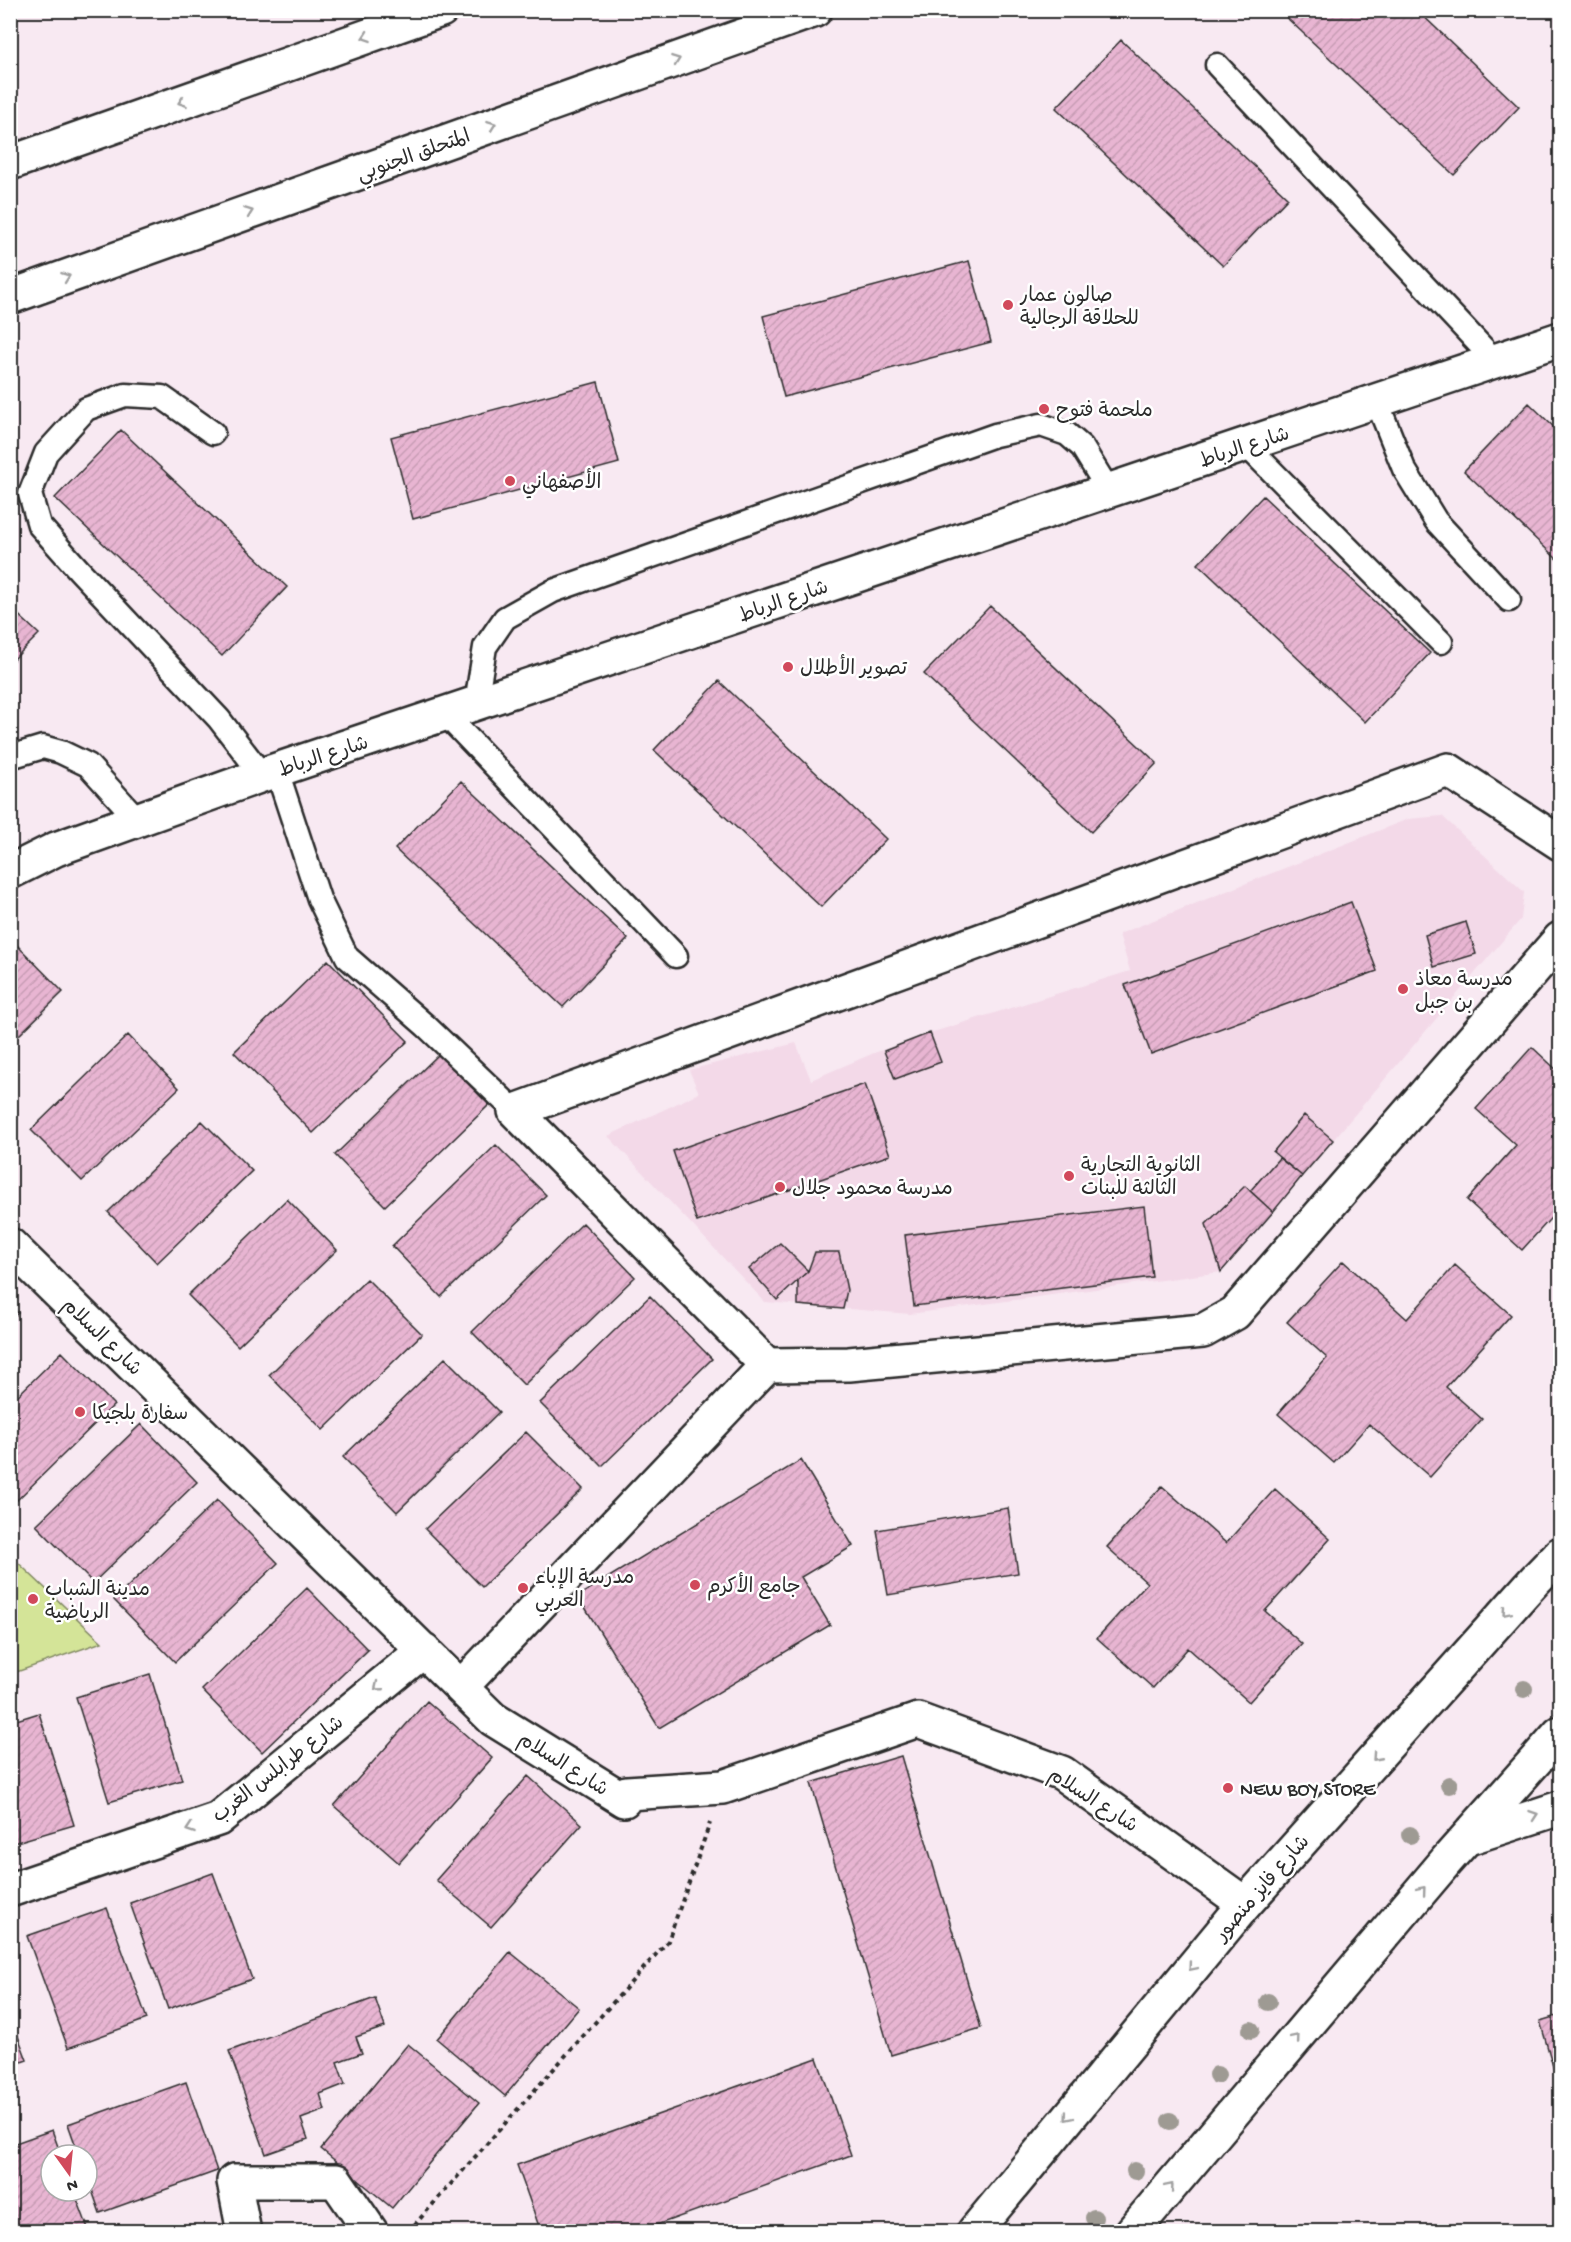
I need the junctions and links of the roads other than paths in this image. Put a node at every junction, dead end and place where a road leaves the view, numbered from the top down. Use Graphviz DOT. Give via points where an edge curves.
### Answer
graph roads {
  1 [pos="441,10"];
  2 [pos="815,10"];
  3 [pos="1217,65"];
  4 [pos="10,163"];
  5 [pos="10,297"];
  6 [pos="1560,339"];
  7 [pos="1495,361"];
  8 [pos="1377,402"];
  9 [pos="213,433"];
  10 [pos="1246,445"];
  11 [pos="1109,491"];
  12 [pos="1509,600"];
  13 [pos="1441,642"];
  14 [pos="476,703"];
  15 [pos="445,714"];
  16 [pos="10,757"];
  17 [pos="269,773"];
  18 [pos="138,820"];
  19 [pos="1560,843"];
  20 [pos="10,872"];
  21 [pos="1560,939"];
  22 [pos="676,956"];
  23 [pos="515,1111"];
  24 [pos="10,1245"];
  25 [pos="767,1365"];
  26 [pos="1560,1554"];
  27 [pos="1547,1574"];
  28 [pos="424,1650"];
  29 [pos="462,1688"];
  30 [pos="1560,1733"];
  31 [pos="1560,1808"];
  32 [pos="1468,1838"];
  33 [pos="10,1890"];
  34 [pos="1245,1904"];
  35 [pos="244,2232"];
  36 [pos="371,2232"];
  37 [pos="974,2232"];
  38 [pos="1132,2232"];
  1 -- 4 [label="main road, one-way"];
  5 -- 2 [label="main road, المتحلق الجنوبي, one-way"];
  3 -- 7 [label="lane"];
  6 -- 7 [label="main road, شارع الرباط"];
  7 -- 8 [label="main road, شارع الرباط"];
  8 -- 10 [label="main road, شارع الرباط"];
  8 -- 12 [label="lane" via="1404,469 1436,521"];
  9 -- 17 [label="lane" via="162,397 125,394 86,409 46,453 30,494 39,525"];
  10 -- 11 [label="main road, شارع الرباط"];
  10 -- 13 [label="lane"];
  11 -- 14 [label="main road, شارع الرباط"];
  11 -- 14 [label="lane" via="1082,447 1067,434 1041,425 995,435 553,591 506,618 485,647"];
  14 -- 15 [label="main road, شارع الرباط"];
  15 -- 17 [label="main road, شارع الرباط"];
  15 -- 22 [label="lane"];
  16 -- 18 [label="lane" via="43,747 88,765"];
  17 -- 18 [label="main road, شارع الرباط"];
  17 -- 23 [label="lane" via="319,899 347,957"];
  18 -- 20 [label="main road, شارع الرباط" via="56,849"];
  19 -- 23 [label="main road" via="1448,770"];
  21 -- 25 [label="main road" via="1235,1313 1203,1331 849,1364"];
  23 -- 25 [label="main road"];
  24 -- 28 [label="main road, شارع السلام"];
  25 -- 29 [label="main road"];
  26 -- 27 [label="main road, شارع فايز منصور"];
  27 -- 34 [label="main road, شارع فايز منصور, one-way"];
  28 -- 29 [label="main road, شارع السلام"];
  28 -- 33 [label="main road, شارع طرابلس الغرب, one-way" via="218,1820"];
  29 -- 34 [label="main road, شارع السلام" via="494,1719 624,1800 627,1793 723,1787 918,1720 1062,1773"];
  30 -- 32 [label="main road"];
  32 -- 31 [label="main road, one-way"];
  38 -- 32 [label="main road, one-way"];
  34 -- 37 [label="main road, شارع فايز منصور, one-way"];
  35 -- 36 [label="main road" via="234,2181 336,2181"];
}
